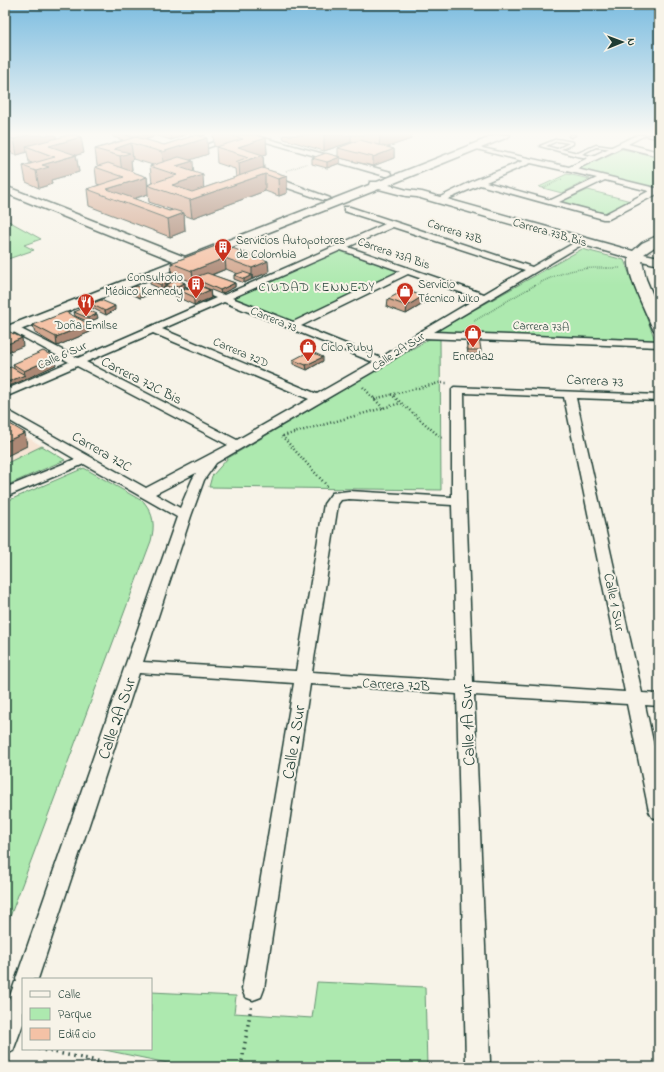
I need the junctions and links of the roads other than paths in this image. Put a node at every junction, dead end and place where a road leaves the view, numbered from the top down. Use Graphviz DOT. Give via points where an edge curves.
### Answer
graph roads {
  1 [pos="288,185"];
  2 [pos="366,185"];
  3 [pos="368,185"];
  4 [pos="387,185"];
  5 [pos="471,185"];
  6 [pos="489,185"];
  7 [pos="589,185"];
  8 [pos="636,185"];
  9 [pos="5,189"];
  10 [pos="658,190"];
  11 [pos="326,198"];
  12 [pos="438,200"];
  13 [pos="552,202"];
  14 [pos="347,209"];
  15 [pos="393,224"];
  16 [pos="659,239"];
  17 [pos="584,241"];
  18 [pos="340,247"];
  19 [pos="659,250"];
  20 [pos="179,259"];
  21 [pos="659,262"];
  22 [pos="635,263"];
  23 [pos="408,270"];
  24 [pos="533,270"];
  25 [pos="167,276"];
  26 [pos="485,297"];
  27 [pos="223,298"];
  28 [pos="654,302"];
  29 [pos="292,326"];
  30 [pos="8,327"];
  31 [pos="659,327"];
  32 [pos="153,329"];
  33 [pos="422,335"];
  34 [pos="659,344"];
  35 [pos="76,362"];
  36 [pos="382,362"];
  37 [pos="458,389"];
  38 [pos="5,394"];
  39 [pos="569,394"];
  40 [pos="659,398"];
  41 [pos="319,399"];
  42 [pos="5,413"];
  43 [pos="237,445"];
  44 [pos="85,459"];
  45 [pos="211,460"];
  46 [pos="5,493"];
  47 [pos="144,494"];
  48 [pos="459,501"];
  49 [pos="184,516"];
  50 [pos="133,667"];
  51 [pos="304,678"];
  52 [pos="466,688"];
  53 [pos="636,699"];
  54 [pos="659,700"];
  55 [pos="659,811"];
  56 [pos="27,978"];
  57 [pos="253,989"];
  58 [pos="22,993"];
  59 [pos="5,1043"];
  60 [pos="478,1061"];
  1 -- 11 [label="street"];
  2 -- 11 [label="main road"];
  3 -- 20 [label="main road"];
  4 -- 12 [label="main road, Carrera 73B Bis" via="406,193"];
  5 -- 12 [label="street"];
  6 -- 13 [label="street"];
  7 -- 13 [label="street"];
  8 -- 10 [label="street"];
  9 -- 20 [label="main road"];
  10 -- 13 [label="street" via="606,217"];
  11 -- 20 [label="main road"];
  12 -- 17 [label="main road, Carrera 73B Bis"];
  14 -- 15 [label="street, Carrera 73B"];
  15 -- 18 [label="street, Calle 6 Sur"];
  15 -- 24 [label="street, Carrera 73B"];
  16 -- 22 [label="main road" via="640,250"];
  17 -- 22 [label="main road, Carrera 73B Bis"];
  17 -- 24 [label="street, Calle 2A Sur"];
  18 -- 23 [label="street, Carrera 73A Bis"];
  18 -- 27 [label="street, Calle 6 Sur"];
  19 -- 22 [label="main road"];
  20 -- 30 [label="main road"];
  21 -- 22 [label="main road, Carrera 73B Bis"];
  22 -- 28 [label="main road"];
  23 -- 26 [label="street, Carrera 73A Bis"];
  23 -- 29 [label="street"];
  24 -- 26 [label="street, Calle 2A Sur"];
  25 -- 27 [label="street, Carrera 73"];
  26 -- 33 [label="street, Calle 2A Sur"];
  27 -- 29 [label="street, Carrera 73"];
  27 -- 32 [label="street, Calle 6 Sur"];
  28 -- 31 [label="main road"];
  29 -- 36 [label="street, Carrera 73"];
  30 -- 35 [label="street, Carrera 72C Bis"];
  32 -- 35 [label="street, Calle 6 Sur"];
  32 -- 41 [label="street, Carrera 72D"];
  33 -- 34 [label="street, Carrera 73A"];
  33 -- 36 [label="street, Calle 2A Sur"];
  35 -- 38 [label="street, Calle 6 Sur"];
  35 -- 43 [label="street, Carrera 72C Bis"];
  36 -- 41 [label="street, Calle 2A Sur"];
  37 -- 39 [label="street, Carrera 73"];
  37 -- 48 [label="street, Calle 1A Sur"];
  39 -- 40 [label="street, Carrera 73"];
  39 -- 53 [label="street, Calle 1 Sur"];
  41 -- 43 [label="street, Calle 2A Sur"];
  42 -- 44 [label="street, Carrera 72C"];
  43 -- 45 [label="street, Calle 2A Sur"];
  44 -- 46 [label="street"];
  44 -- 47 [label="street, Carrera 72C"];
  45 -- 47 [label="street, Calle 2A Sur"];
  45 -- 49 [label="street, Calle 2A Sur" via="198,480"];
  47 -- 49 [label="street, Carrera 72C"];
  48 -- 51 [label="street, Calle 2 Sur" via="337,496 331,504"];
  48 -- 52 [label="street, Calle 1A Sur"];
  49 -- 50 [label="street, Calle 2A Sur"];
  50 -- 51 [label="street, Carrera 72B"];
  50 -- 56 [label="street, Calle 2A Sur"];
  51 -- 52 [label="street, Carrera 72B"];
  51 -- 57 [label="street, Calle 2 Sur"];
  52 -- 53 [label="street, Carrera 72B"];
  52 -- 60 [label="street, Calle 1A Sur"];
  53 -- 54 [label="street, Carrera 72B"];
  53 -- 55 [label="street, Calle 1 Sur"];
  58 -- 59 [label="street"];
}
